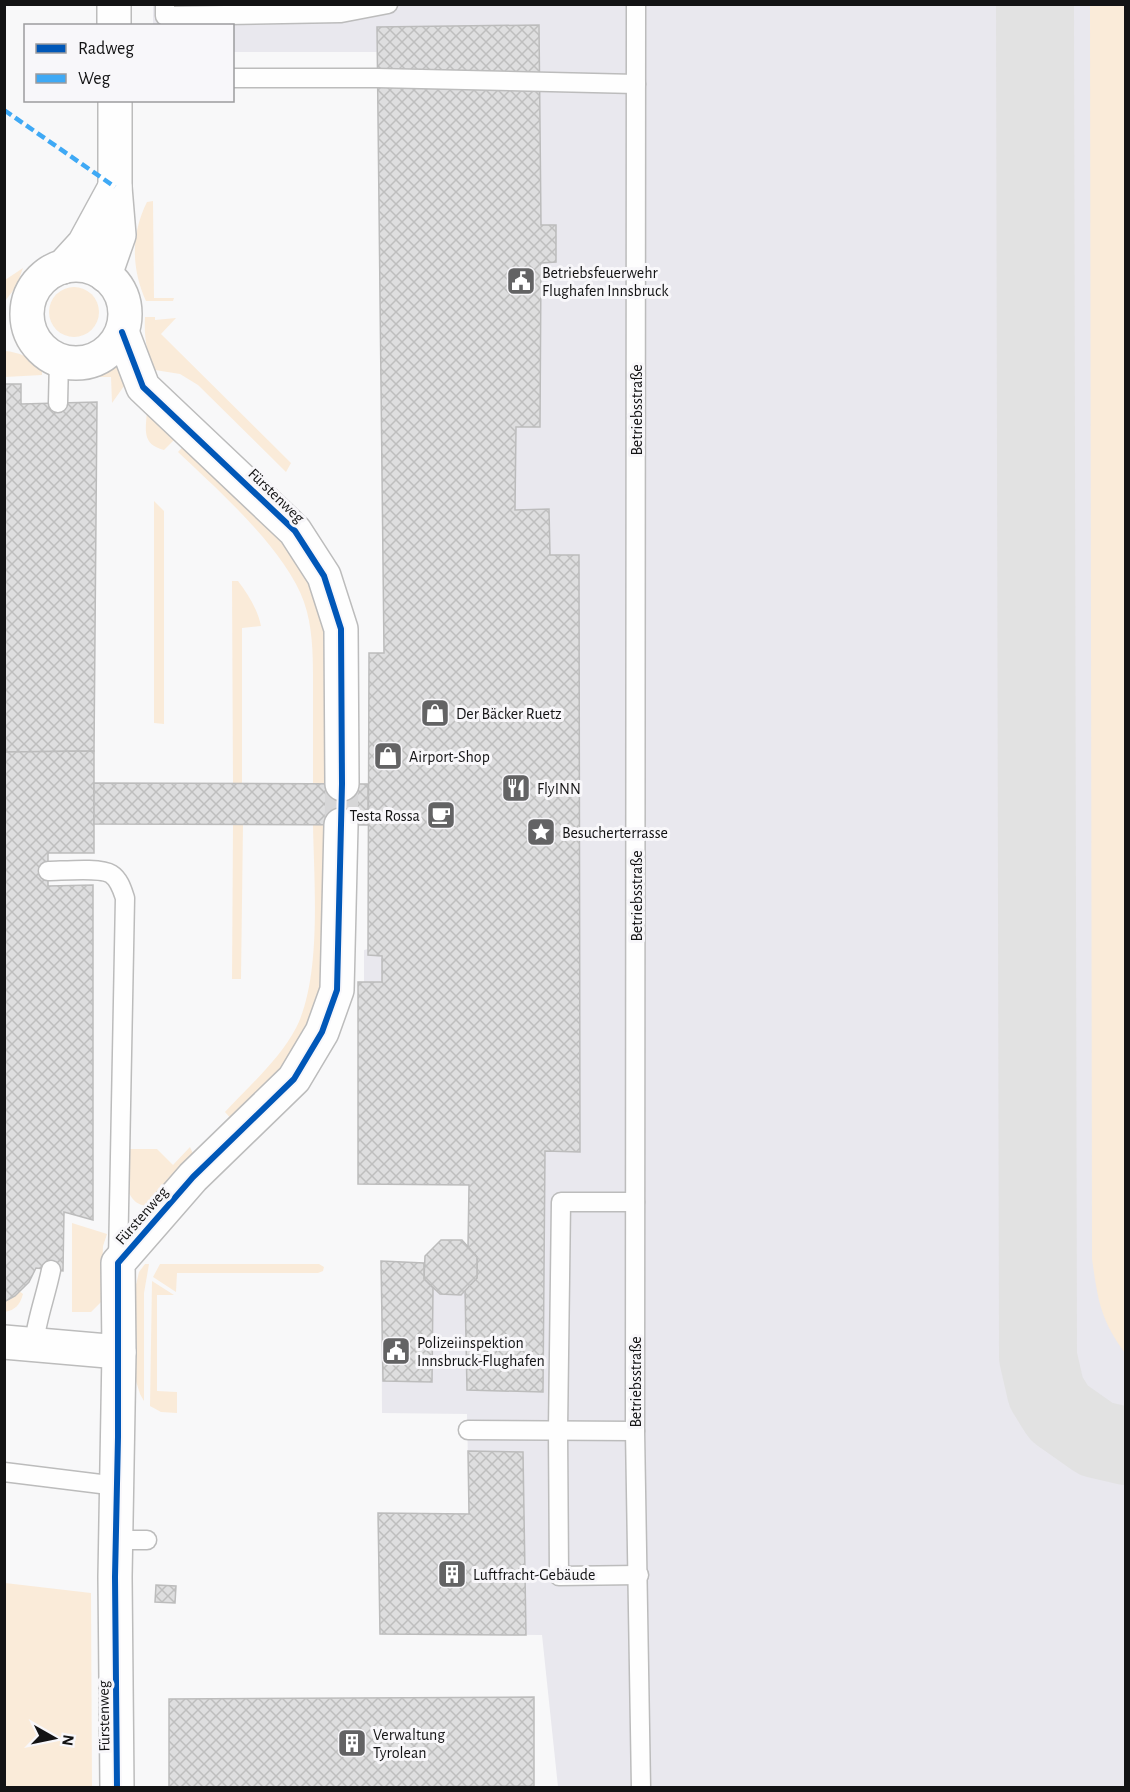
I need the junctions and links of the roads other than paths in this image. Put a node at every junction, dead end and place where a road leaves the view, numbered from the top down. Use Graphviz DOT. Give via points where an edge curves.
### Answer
graph roads {
  1 [pos="114,4"];
  2 [pos="165,4"];
  3 [pos="388,4"];
  4 [pos="636,4"];
  5 [pos="114,24"];
  6 [pos="234,78"];
  7 [pos="636,84"];
  8 [pos="114,102"];
  9 [pos="116,187"];
  10 [pos="63,267"];
  11 [pos="105,275"];
  12 [pos="17,330"];
  13 [pos="122,332"];
  14 [pos="59,360"];
  15 [pos="58,403"];
  16 [pos="342,784"];
  17 [pos="341,825"];
  18 [pos="48,871"];
  19 [pos="635,1202"];
  20 [pos="117,1263"];
  21 [pos="51,1270"];
  22 [pos="19,1342"];
  23 [pos="119,1352"];
  24 [pos="468,1430"];
  25 [pos="558,1430"];
  26 [pos="635,1431"];
  27 [pos="4,1472"];
  28 [pos="117,1486"];
  29 [pos="639,1575"];
  30 [pos="117,1788"];
  31 [pos="641,1788"];
  1 -- 5 [label="street"];
  2 -- 3 [label="lane" via="165,16 341,13"];
  4 -- 7 [label="lane, Betriebsstraße"];
  6 -- 7 [label="lane"];
  7 -- 19 [label="lane, Betriebsstraße"];
  8 -- 9 [label="street"];
  9 -- 10 [label="street" via="84,244"];
  9 -- 11 [label="street" via="119,235"];
  10 -- 11 [label="street" via="92,268"];
  10 -- 12 [label="street" via="38,284"];
  11 -- 13 [label="street" via="122,298"];
  12 -- 14 [label="street"];
  13 -- 14 [label="street" via="104,355 91,361"];
  13 -- 16 [label="street, Fürstenweg" via="143,387 296,531 324,576 341,629"];
  14 -- 15 [label="lane"];
  17 -- 20 [label="street, Fürstenweg" via="337,990 322,1032 294,1079 193,1177"];
  18 -- 20 [label="lane" via="110,873 125,898"];
  19 -- 25 [label="lane" via="561,1202"];
  19 -- 26 [label="lane, Betriebsstraße"];
  20 -- 23 [label="street, Fürstenweg"];
  21 -- 22 [label="lane" via="37,1317"];
  22 -- 23 [label="street"];
  23 -- 28 [label="street, Fürstenweg"];
  24 -- 25 [label="lane"];
  25 -- 26 [label="lane"];
  25 -- 29 [label="lane" via="559,1576"];
  26 -- 29 [label="lane, Betriebsstraße"];
  27 -- 28 [label="lane"];
  28 -- 30 [label="street, Fürstenweg" via="131,1540"];
  29 -- 31 [label="lane, Betriebsstraße"];
}
